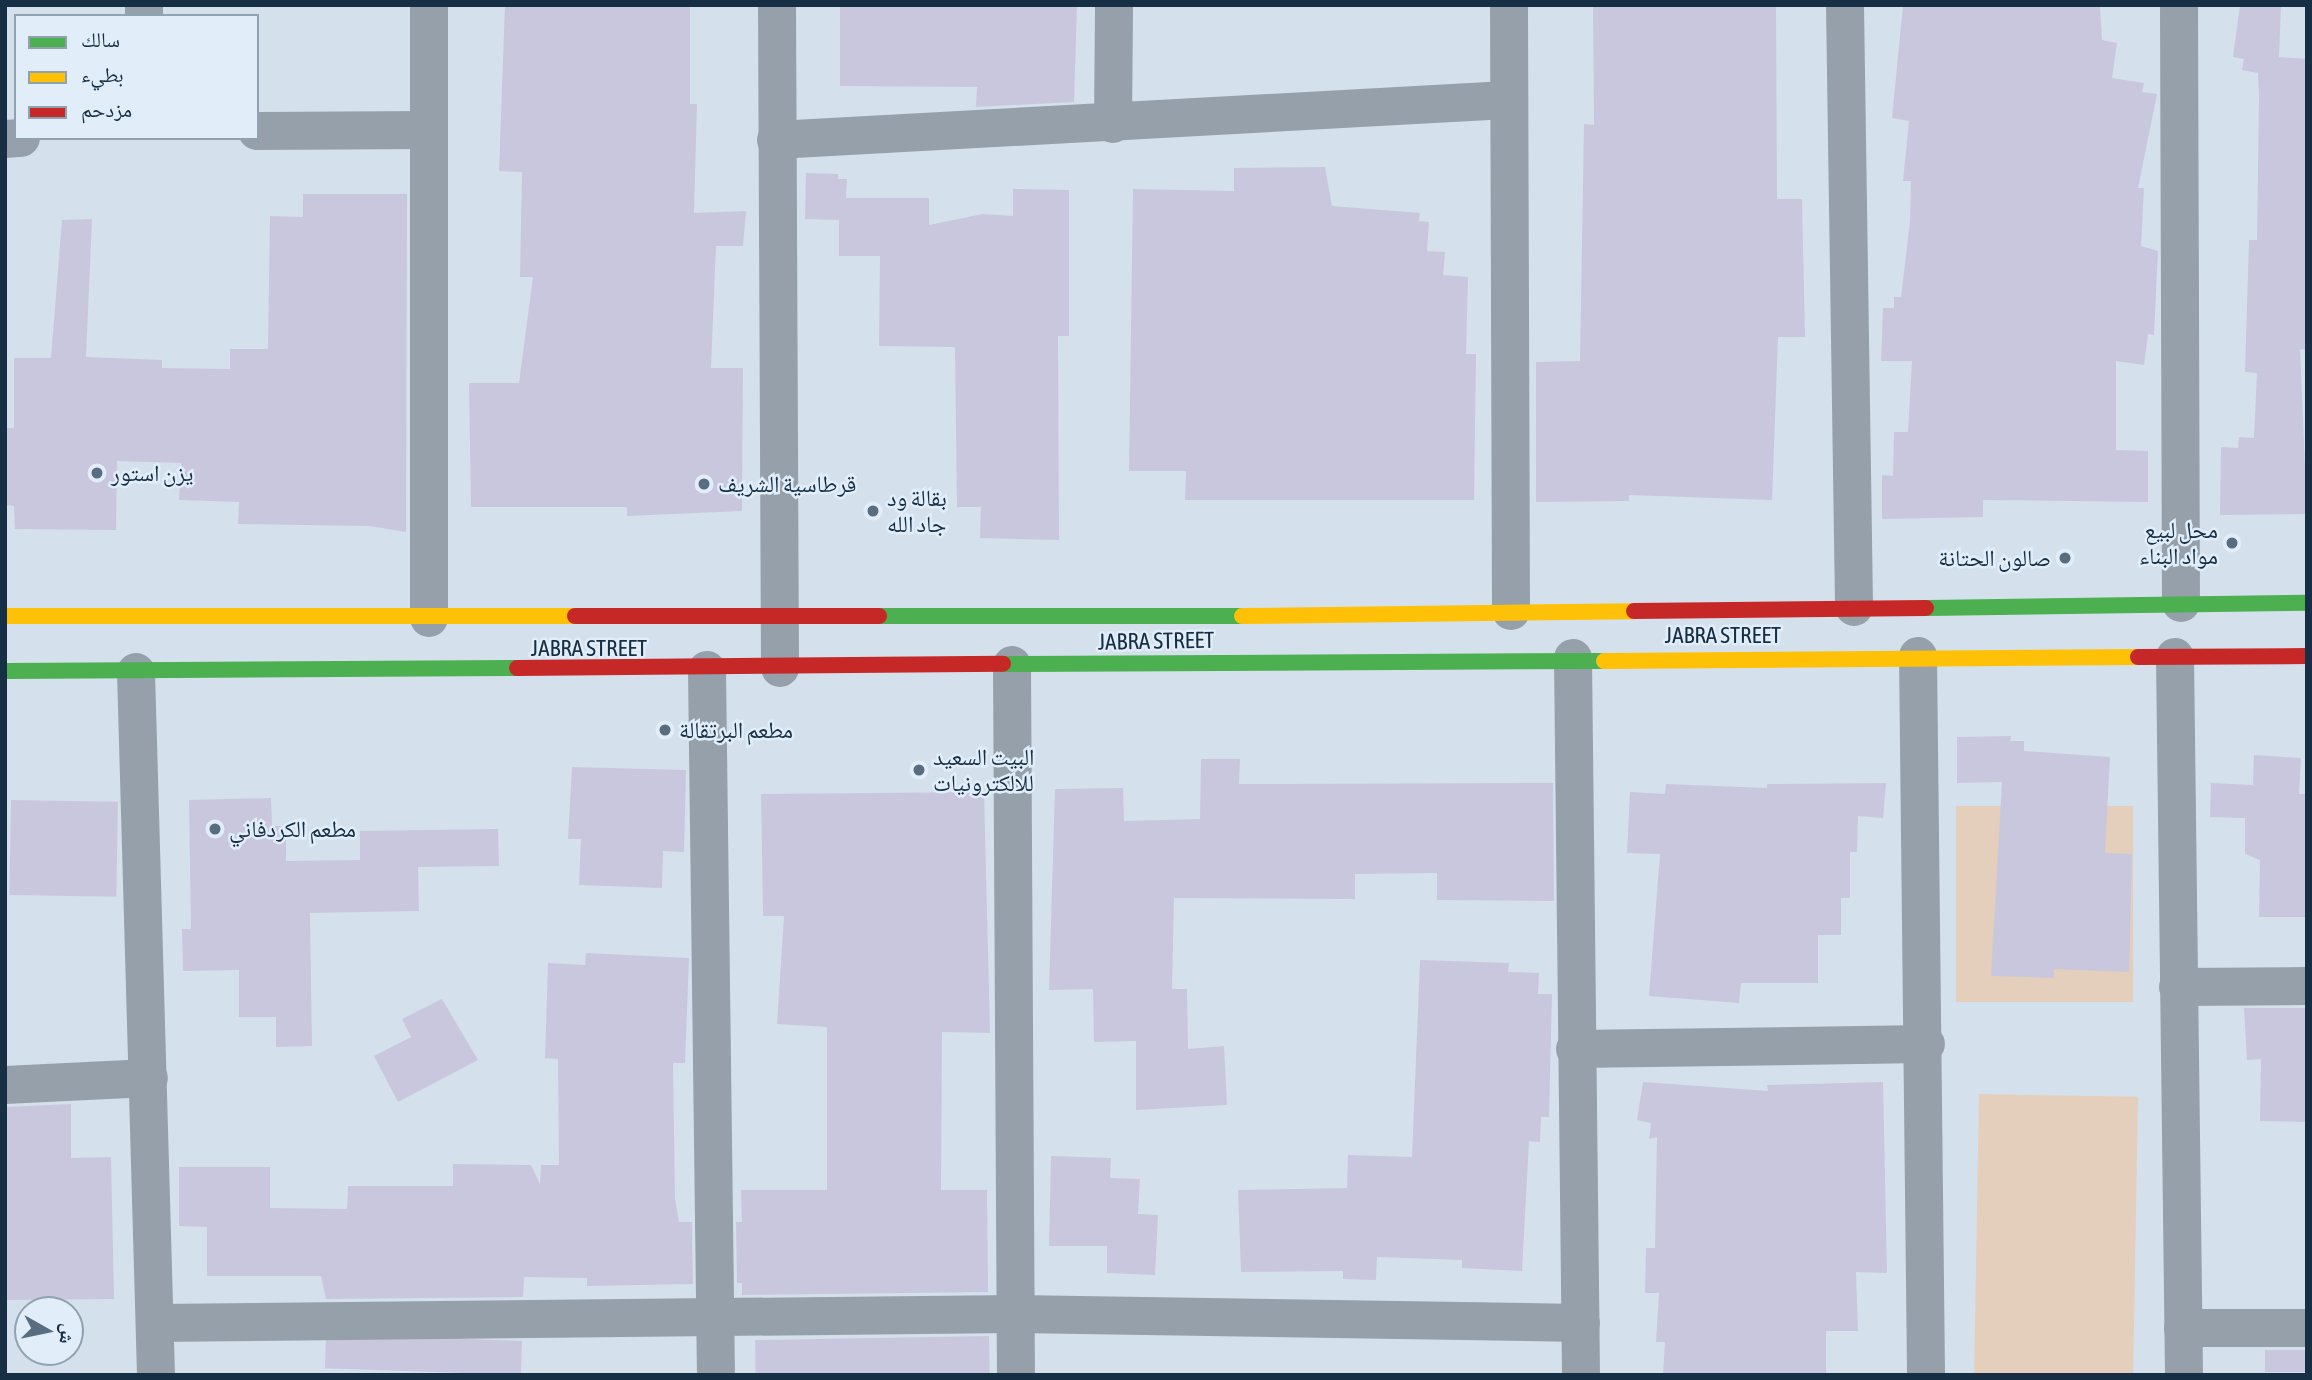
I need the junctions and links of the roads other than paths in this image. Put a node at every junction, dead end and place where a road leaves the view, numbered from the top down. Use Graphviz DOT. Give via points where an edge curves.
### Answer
graph roads {
  1 [pos="429,5"];
  2 [pos="777,5"];
  3 [pos="1114,5"];
  4 [pos="1509,5"];
  5 [pos="1845,5"];
  6 [pos="2179,5"];
  7 [pos="1507,100"];
  8 [pos="1114,124"];
  9 [pos="428,130"];
  10 [pos="259,131"];
  11 [pos="776,140"];
  12 [pos="2181,603"];
  13 [pos="2307,603"];
  14 [pos="1854,607"];
  15 [pos="1511,611"];
  16 [pos="5,616"];
  17 [pos="429,618"];
  18 [pos="780,618"];
  19 [pos="1918,656"];
  20 [pos="2307,656"];
  21 [pos="2175,657"];
  22 [pos="1573,658"];
  23 [pos="1012,665"];
  24 [pos="780,668"];
  25 [pos="707,670"];
  26 [pos="5,671"];
  27 [pos="136,672"];
  28 [pos="2307,986"];
  29 [pos="2178,987"];
  30 [pos="1926,1044"];
  31 [pos="1575,1049"];
  32 [pos="149,1078"];
  33 [pos="5,1085"];
  34 [pos="1016,1314"];
  35 [pos="716,1318"];
  36 [pos="155,1323"];
  37 [pos="1581,1323"];
  38 [pos="2183,1328"];
  39 [pos="2307,1328"];
  40 [pos="156,1375"];
  41 [pos="716,1375"];
  42 [pos="1016,1375"];
  43 [pos="1581,1375"];
  44 [pos="1926,1375"];
  45 [pos="2184,1375"];
  1 -- 9 [label="street"];
  2 -- 11 [label="street"];
  3 -- 8 [label="street"];
  4 -- 7 [label="street"];
  5 -- 14 [label="street"];
  6 -- 12 [label="street"];
  7 -- 8 [label="street" via="1293,108"];
  7 -- 15 [label="street"];
  8 -- 11 [label="street"];
  9 -- 10 [label="street"];
  9 -- 17 [label="street"];
  11 -- 18 [label="street"];
  12 -- 13 [label="street, JABRA STREET"];
  12 -- 14 [label="street, JABRA STREET"];
  14 -- 15 [label="street, JABRA STREET"];
  15 -- 18 [label="street, JABRA STREET"];
  16 -- 17 [label="street, JABRA STREET"];
  17 -- 18 [label="street, JABRA STREET"];
  18 -- 24 [label="street"];
  19 -- 21 [label="street, JABRA STREET"];
  19 -- 22 [label="street, JABRA STREET"];
  19 -- 30 [label="street"];
  20 -- 21 [label="street, JABRA STREET"];
  21 -- 29 [label="street"];
  22 -- 23 [label="street, JABRA STREET"];
  22 -- 31 [label="street"];
  23 -- 24 [label="street, JABRA STREET"];
  23 -- 34 [label="street"];
  24 -- 25 [label="street, JABRA STREET"];
  25 -- 27 [label="street, JABRA STREET"];
  25 -- 35 [label="street"];
  26 -- 27 [label="street, JABRA STREET"];
  27 -- 32 [label="street"];
  28 -- 29 [label="street"];
  29 -- 38 [label="street"];
  30 -- 31 [label="street"];
  30 -- 44 [label="street"];
  31 -- 37 [label="street"];
  32 -- 33 [label="street"];
  32 -- 36 [label="street"];
  34 -- 35 [label="street"];
  34 -- 37 [label="street"];
  34 -- 42 [label="street"];
  35 -- 36 [label="street"];
  35 -- 41 [label="street"];
  36 -- 40 [label="street"];
  37 -- 43 [label="street"];
  38 -- 39 [label="street"];
  38 -- 45 [label="street"];
}
